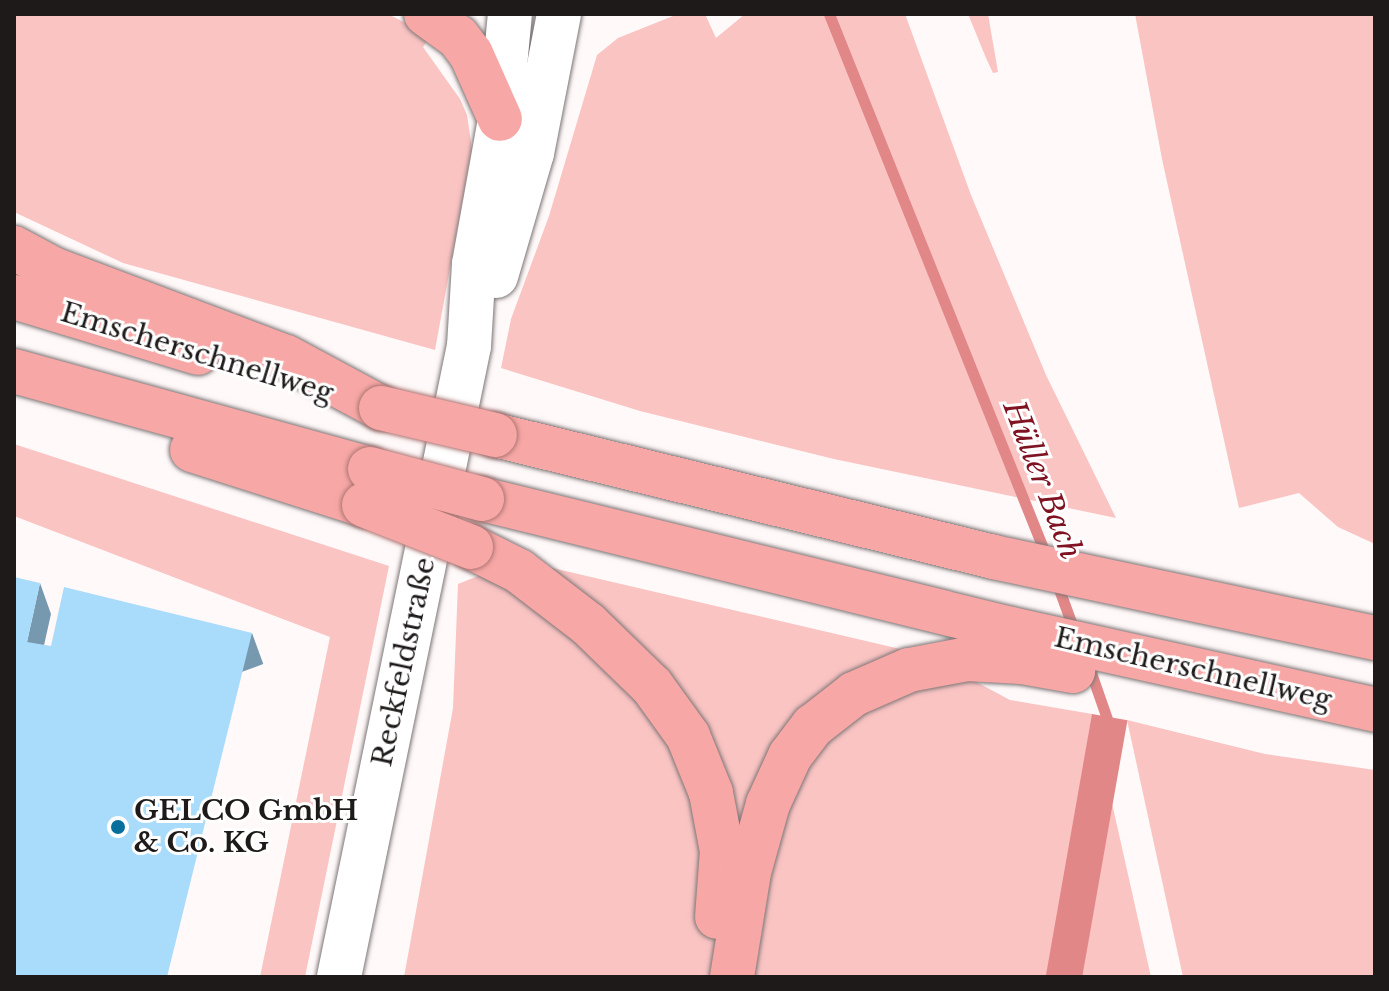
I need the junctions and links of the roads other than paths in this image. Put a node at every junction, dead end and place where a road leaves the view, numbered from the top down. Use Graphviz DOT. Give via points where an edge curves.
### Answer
graph roads {
  1 [pos="426,14"];
  2 [pos="510,14"];
  3 [pos="559,14"];
  4 [pos="500,119"];
  5 [pos="14,248"];
  6 [pos="14,297"];
  7 [pos="469,346"];
  8 [pos="14,371"];
  9 [pos="381,408"];
  10 [pos="367,487"];
  11 [pos="1375,638"];
  12 [pos="1016,645"];
  13 [pos="1375,710"];
  14 [pos="339,977"];
  15 [pos="708,977"];
  16 [pos="732,977"];
  1 -- 4 [label="highway" via="458,37 471,54"];
  2 -- 4 [label="street, Reckfeldstraße"];
  3 -- 7 [label="street, Reckfeldstraße" via="532,153 500,266"];
  4 -- 7 [label="street, Reckfeldstraße" via="474,264"];
  5 -- 9 [label="highway" via="53,269 286,357"];
  6 -- 9 [label="highway, Emscherschnellweg"];
  7 -- 14 [label="street, Reckfeldstraße"];
  8 -- 10 [label="highway"];
  9 -- 11 [label="highway, bridge" via="994,557"];
  10 -- 12 [label="highway, bridge" via="482,499"];
  10 -- 15 [label="highway, bridge" via="519,571 588,624 652,686 688,736 711,793 722,851"];
  12 -- 13 [label="highway, Emscherschnellweg" via="1156,686 1190,667"];
  12 -- 16 [label="highway" via="909,670 854,694 813,726 790,756 768,804 749,872"];
}
